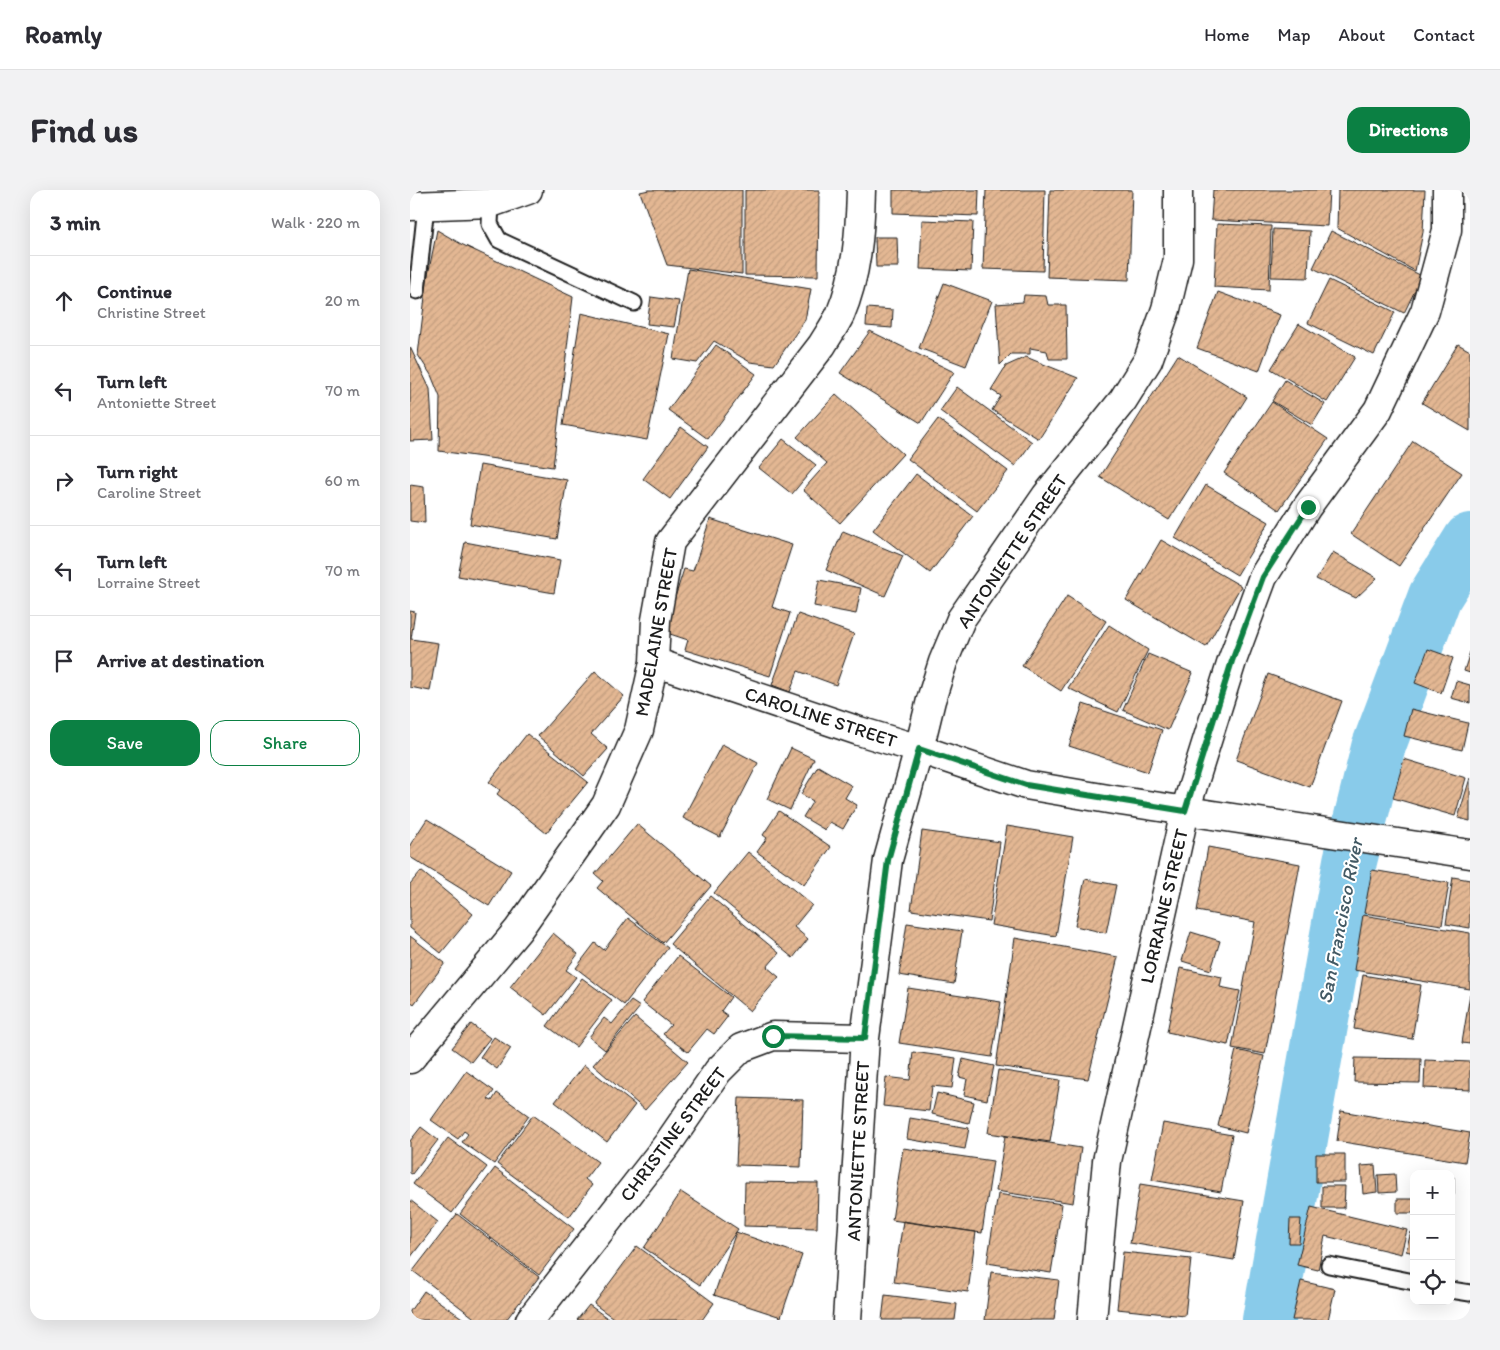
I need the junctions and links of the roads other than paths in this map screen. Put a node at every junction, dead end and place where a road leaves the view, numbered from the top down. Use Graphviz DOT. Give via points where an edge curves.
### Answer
graph roads {
  1 [pos="528,190"];
  2 [pos="860,190"];
  3 [pos="1178,190"];
  4 [pos="1447,190"];
  5 [pos="491,203"];
  6 [pos="418,206"];
  7 [pos="417,291"];
  8 [pos="634,303"];
  9 [pos="654,662"];
  10 [pos="919,749"];
  11 [pos="1185,811"];
  12 [pos="1470,854"];
  13 [pos="865,1038"];
  14 [pos="410,1058"];
  15 [pos="1329,1265"];
  16 [pos="1410,1281"];
  17 [pos="1455,1291"];
  18 [pos="1470,1294"];
  19 [pos="530,1320"];
  20 [pos="848,1320"];
  21 [pos="1092,1320"];
  1 -- 5 [label="street"];
  2 -- 9 [label="street, MADELAINE STREET" via="860,231 852,278 839,315 822,344 670,542 656,620"];
  3 -- 10 [label="street, ANTONIETTE STREET" via="1178,259 1166,309 1148,360 1123,400 1046,496 961,619 934,690"];
  4 -- 11 [label="street, LORRAINE STREET" via="1447,230 1425,311 1378,410 1308,507 1263,577 1232,661"];
  5 -- 6 [label="street"];
  5 -- 8 [label="lane" via="490,224 499,240"];
  6 -- 7 [label="lane"];
  9 -- 10 [label="street, CAROLINE STREET" via="859,732"];
  9 -- 14 [label="street, MADELAINE STREET" via="639,730 606,805 518,930"];
  10 -- 11 [label="street, CAROLINE STREET" via="1026,785"];
  10 -- 13 [label="street, ANTONIETTE STREET" via="888,860"];
  11 -- 12 [label="street, CAROLINE STREET"];
  11 -- 21 [label="street, LORRAINE STREET" via="1107,1161"];
  13 -- 19 [label="street, CHRISTINE STREET" via="773,1036 741,1048 718,1072 667,1145"];
  13 -- 20 [label="street, ANTONIETTE STREET"];
  15 -- 16 [label="lane"];
  17 -- 18 [label="lane"];
}
